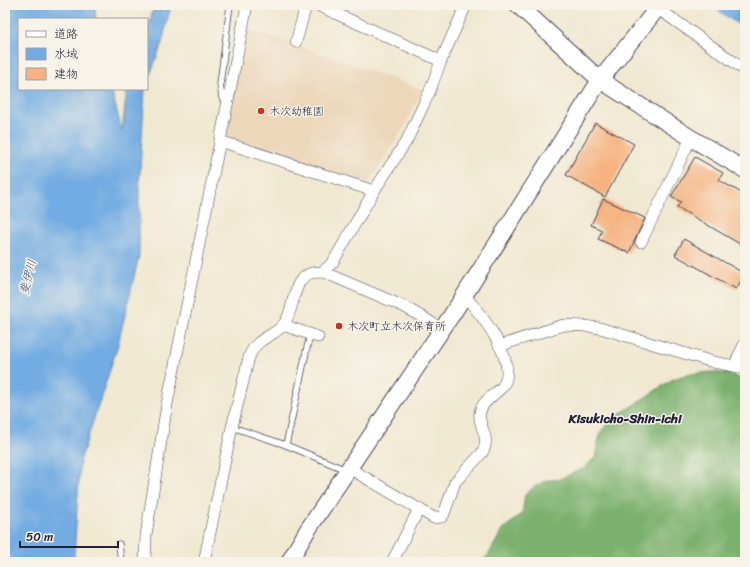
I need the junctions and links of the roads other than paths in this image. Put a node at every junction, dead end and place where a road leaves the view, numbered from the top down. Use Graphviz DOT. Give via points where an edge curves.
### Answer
graph roads {
  1 [pos="230,5"];
  2 [pos="247,5"];
  3 [pos="310,5"];
  4 [pos="318,5"];
  5 [pos="466,5"];
  6 [pos="518,5"];
  7 [pos="657,6"];
  8 [pos="296,42"];
  9 [pos="441,61"];
  10 [pos="745,70"];
  11 [pos="600,80"];
  12 [pos="228,100"];
  13 [pos="691,138"];
  14 [pos="220,141"];
  15 [pos="745,170"];
  16 [pos="374,190"];
  17 [pos="641,242"];
  18 [pos="323,272"];
  19 [pos="464,295"];
  20 [pos="283,325"];
  21 [pos="442,329"];
  22 [pos="314,335"];
  23 [pos="745,343"];
  24 [pos="499,346"];
  25 [pos="740,367"];
  26 [pos="232,427"];
  27 [pos="286,445"];
  28 [pos="348,469"];
  29 [pos="419,509"];
  30 [pos="119,544"];
  31 [pos="121,562"];
  32 [pos="145,562"];
  33 [pos="204,562"];
  34 [pos="289,562"];
  35 [pos="392,562"];
  1 -- 12 [label="lane" via="220,84 222,98"];
  2 -- 12 [label="street"];
  3 -- 8 [label="street" via="305,9"];
  4 -- 9 [label="street"];
  5 -- 9 [label="street"];
  6 -- 11 [label="street"];
  7 -- 10 [label="street"];
  7 -- 11 [label="street"];
  9 -- 16 [label="street" via="407,140"];
  11 -- 13 [label="street"];
  11 -- 19 [label="street"];
  12 -- 14 [label="street"];
  13 -- 15 [label="street"];
  13 -- 17 [label="street"];
  14 -- 16 [label="street"];
  14 -- 32 [label="street" via="167,404 146,535"];
  16 -- 18 [label="street" via="333,262"];
  18 -- 20 [label="street" via="310,273 301,279"];
  18 -- 21 [label="street" via="405,307"];
  19 -- 21 [label="street"];
  19 -- 24 [label="street" via="485,321"];
  20 -- 22 [label="street"];
  20 -- 26 [label="street" via="260,341 251,352"];
  21 -- 28 [label="street"];
  22 -- 27 [label="lane"];
  23 -- 25 [label="street" via="738,356"];
  24 -- 25 [label="street" via="563,325 584,326 600,328 713,362"];
  24 -- 29 [label="street" via="507,366 506,381 480,410 485,448 455,482 442,517 434,518"];
  26 -- 27 [label="lane"];
  26 -- 33 [label="street"];
  27 -- 28 [label="lane"];
  28 -- 29 [label="street"];
  28 -- 34 [label="street"];
  29 -- 35 [label="street"];
  30 -- 31 [label="lane"];
}
